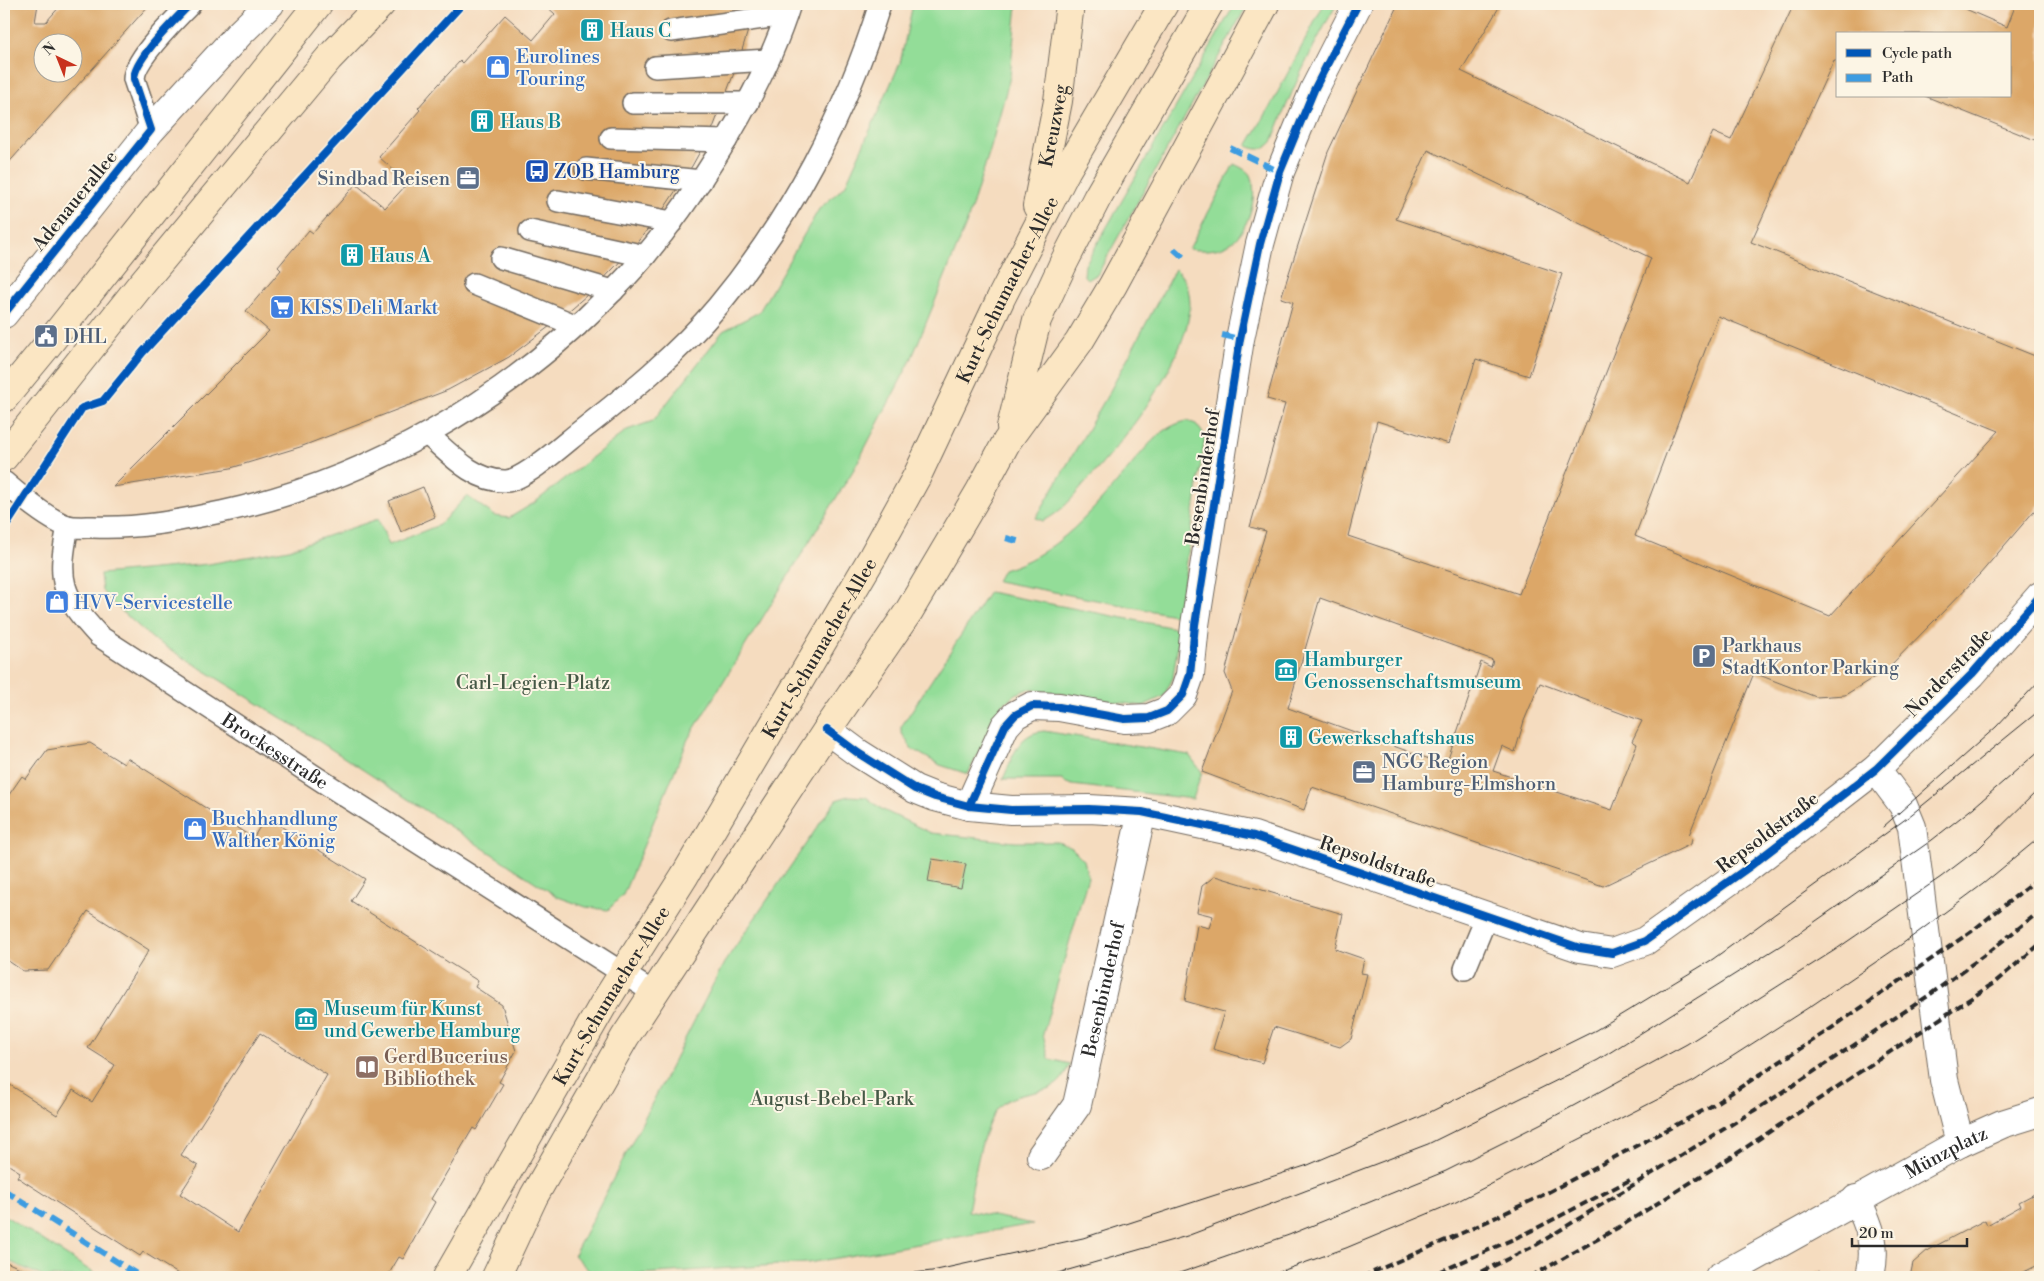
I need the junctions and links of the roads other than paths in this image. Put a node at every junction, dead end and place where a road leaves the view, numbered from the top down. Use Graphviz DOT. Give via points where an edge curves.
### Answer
graph roads {
  1 [pos="190,4"];
  2 [pos="270,4"];
  3 [pos="318,4"];
  4 [pos="381,4"];
  5 [pos="880,4"];
  6 [pos="1070,4"];
  7 [pos="1164,4"];
  8 [pos="1209,4"];
  9 [pos="1265,4"];
  10 [pos="1358,4"];
  11 [pos="788,10"];
  12 [pos="671,31"];
  13 [pos="768,60"];
  14 [pos="655,67"];
  15 [pos="633,103"];
  16 [pos="748,103"];
  17 [pos="151,130"];
  18 [pos="611,138"];
  19 [pos="726,141"];
  20 [pos="586,169"];
  21 [pos="701,181"];
  22 [pos="558,201"];
  23 [pos="672,222"];
  24 [pos="530,231"];
  25 [pos="1028,244"];
  26 [pos="645,256"];
  27 [pos="501,258"];
  28 [pos="474,284"];
  29 [pos="613,291"];
  30 [pos="4,314"];
  31 [pos="577,326"];
  32 [pos="4,398"];
  33 [pos="427,434"];
  34 [pos="1007,440"];
  35 [pos="4,457"];
  36 [pos="4,482"];
  37 [pos="68,526"];
  38 [pos="2040,596"];
  39 [pos="827,730"];
  40 [pos="1876,768"];
  41 [pos="969,806"];
  42 [pos="1142,812"];
  43 [pos="1487,916"];
  44 [pos="1465,969"];
  45 [pos="622,974"];
  46 [pos="654,993"];
  47 [pos="2040,1112"];
  48 [pos="1960,1143"];
  49 [pos="1041,1156"];
  50 [pos="1856,1200"];
  51 [pos="446,1277"];
  52 [pos="496,1277"];
  53 [pos="1719,1277"];
  54 [pos="1870,1277"];
  1 -- 17 [label="lane" via="144,55 134,72"];
  2 -- 17 [label="street, Adenauerallee"];
  3 -- 32 [label="main road"];
  4 -- 35 [label="main road" via="329,58 164,256"];
  5 -- 33 [label="lane" via="851,82 786,213 717,307 672,354 607,411 528,471 508,481 492,480 478,474"];
  6 -- 25 [label="main road, Kreuzweg" via="1054,122"];
  7 -- 25 [label="main road, Kurt-Schumacher-Allee" via="1071,163"];
  8 -- 34 [label="main road, Kurt-Schumacher-Allee" via="1097,198 1037,320"];
  9 -- 34 [label="main road, Kurt-Schumacher-Allee" via="1109,293 1079,342"];
  10 -- 41 [label="street, Besenbinderhof" via="1296,131 1280,172 1260,244 1240,339 1195,625 1190,676 1183,695 1167,711 1149,718 1125,719 1059,707 1032,706 1015,715 1005,726"];
  11 -- 12 [label="lane"];
  11 -- 13 [label="lane"];
  13 -- 14 [label="lane"];
  13 -- 16 [label="lane"];
  15 -- 16 [label="lane"];
  16 -- 19 [label="lane"];
  17 -- 30 [label="street, Adenauerallee"];
  18 -- 19 [label="lane"];
  19 -- 21 [label="lane"];
  20 -- 21 [label="lane"];
  21 -- 23 [label="lane"];
  22 -- 23 [label="lane"];
  23 -- 26 [label="lane"];
  24 -- 26 [label="lane"];
  25 -- 45 [label="main road, Kurt-Schumacher-Allee" via="917,476 753,762"];
  26 -- 29 [label="lane"];
  27 -- 29 [label="lane"];
  28 -- 31 [label="lane"];
  29 -- 31 [label="lane"];
  31 -- 33 [label="lane" via="530,366 477,404"];
  33 -- 37 [label="lane" via="375,461 324,482 242,507 176,522 127,528"];
  34 -- 39 [label="main road, Kurt-Schumacher-Allee" via="909,611"];
  36 -- 37 [label="lane"];
  37 -- 45 [label="lane, Brockesstraße" via="62,571 64,590 81,617 99,636"];
  38 -- 40 [label="street, Norderstraße" via="1972,674"];
  39 -- 41 [label="street, Repsoldstraße" via="915,789"];
  39 -- 46 [label="main road, Kurt-Schumacher-Allee"];
  40 -- 43 [label="street, Repsoldstraße" via="1749,867 1646,941 1612,954 1580,948"];
  40 -- 48 [label="street" via="1903,806 1912,827 1944,1080"];
  41 -- 42 [label="street, Repsoldstraße" via="1011,810"];
  42 -- 43 [label="street, Repsoldstraße" via="1254,836"];
  42 -- 49 [label="street, Besenbinderhof" via="1078,1106"];
  43 -- 44 [label="lane"];
  45 -- 46 [label="lane, Brockesstraße"];
  45 -- 51 [label="main road, Kurt-Schumacher-Allee"];
  46 -- 52 [label="main road, Kurt-Schumacher-Allee" via="534,1196"];
  47 -- 48 [label="street, Münzplatz" via="2002,1124"];
  48 -- 50 [label="street, Münzplatz"];
  50 -- 53 [label="street, Münzplatz"];
  50 -- 54 [label="street" via="1872,1235"];
}
